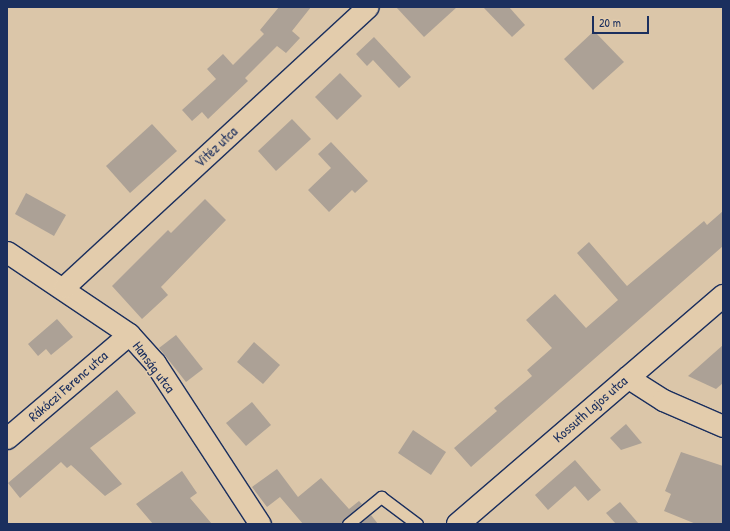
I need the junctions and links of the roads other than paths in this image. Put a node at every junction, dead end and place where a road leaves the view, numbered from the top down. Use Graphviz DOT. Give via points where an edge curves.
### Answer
graph roads {
  1 [pos="368,7"];
  2 [pos="7,252"];
  3 [pos="64,287"];
  4 [pos="723,296"];
  5 [pos="129,334"];
  6 [pos="627,377"];
  7 [pos="723,426"];
  8 [pos="7,438"];
  9 [pos="260,524"];
  10 [pos="348,524"];
  11 [pos="417,524"];
  12 [pos="458,524"];
  1 -- 3 [label="street, Vitéz utca"];
  2 -- 3 [label="street, Hanság utca"];
  3 -- 5 [label="street, Hanság utca"];
  4 -- 6 [label="main road, Kossuth Lajos utca"];
  5 -- 8 [label="street, Rákóczi Ferenc utca"];
  5 -- 9 [label="street, Hanság utca" via="155,364"];
  6 -- 7 [label="street" via="662,400"];
  6 -- 12 [label="main road, Kossuth Lajos utca"];
  10 -- 11 [label="lane" via="381,497"];
}
